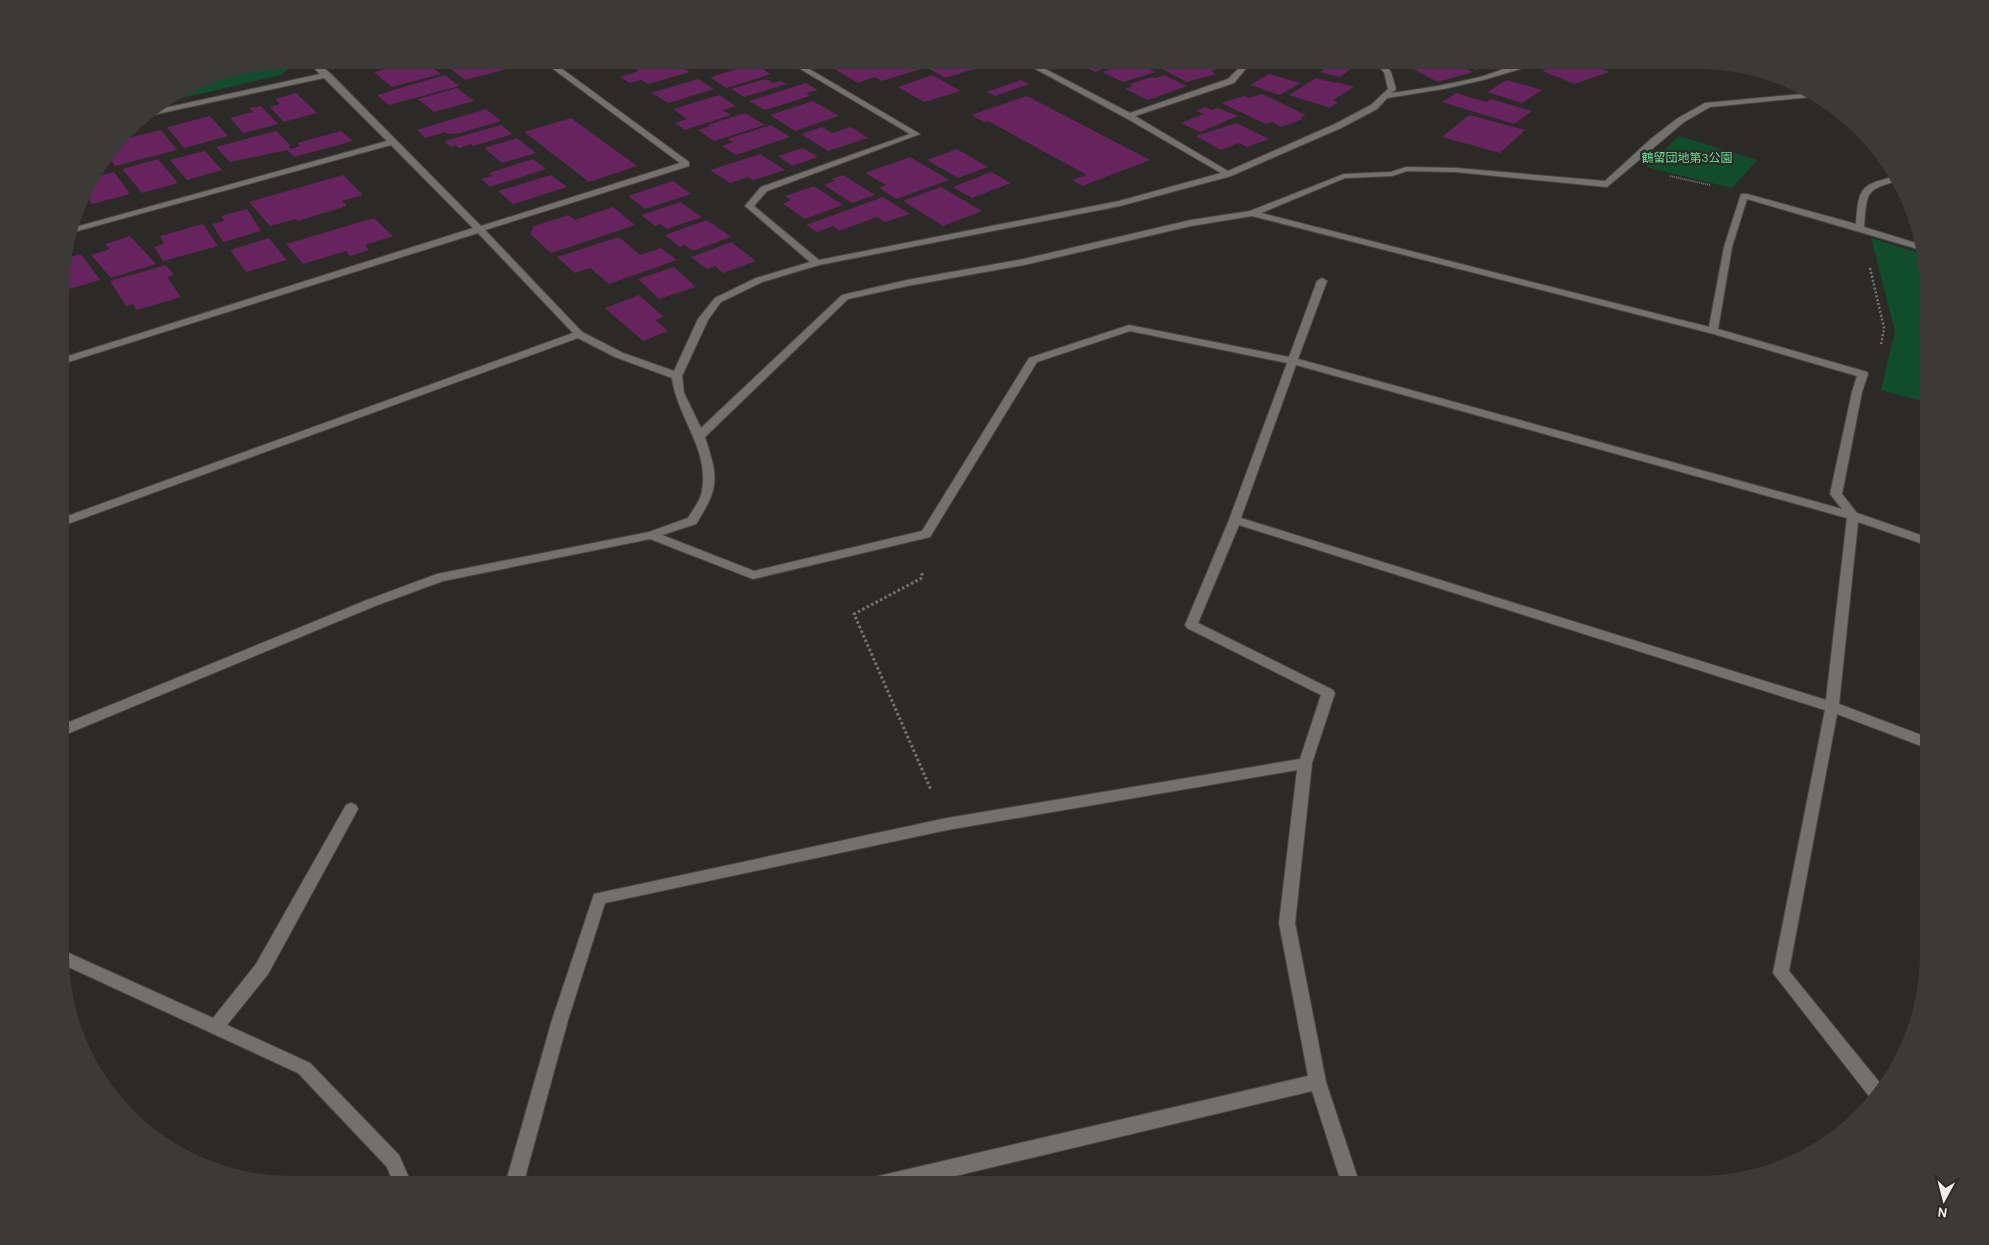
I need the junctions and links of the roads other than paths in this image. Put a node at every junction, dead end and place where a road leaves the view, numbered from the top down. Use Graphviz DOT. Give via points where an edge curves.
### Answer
graph roads {
  1 [pos="320,69"];
  2 [pos="557,69"];
  3 [pos="804,69"];
  4 [pos="1040,69"];
  5 [pos="1243,69"];
  6 [pos="1386,69"];
  7 [pos="1515,69"];
  8 [pos="326,75"];
  9 [pos="1386,96"];
  10 [pos="1806,96"];
  11 [pos="159,112"];
  12 [pos="1129,116"];
  13 [pos="393,142"];
  14 [pos="1228,174"];
  15 [pos="1891,180"];
  16 [pos="1252,213"];
  17 [pos="78,228"];
  18 [pos="1860,228"];
  19 [pos="480,230"];
  20 [pos="1916,246"];
  21 [pos="817,263"];
  22 [pos="1322,282"];
  23 [pos="1713,331"];
  24 [pos="579,334"];
  25 [pos="69,359"];
  26 [pos="1293,361"];
  27 [pos="678,376"];
  28 [pos="699,436"];
  29 [pos="1853,516"];
  30 [pos="69,519"];
  31 [pos="1235,520"];
  32 [pos="651,535"];
  33 [pos="1920,539"];
  34 [pos="1832,706"];
  35 [pos="69,728"];
  36 [pos="1920,741"];
  37 [pos="1304,763"];
  38 [pos="351,809"];
  39 [pos="69,960"];
  40 [pos="216,1027"];
  41 [pos="1318,1082"];
  42 [pos="1874,1089"];
  43 [pos="399,1176"];
  44 [pos="517,1176"];
  45 [pos="917,1176"];
  46 [pos="1348,1176"];
  1 -- 8 [label="street"];
  2 -- 19 [label="street" via="686,164"];
  3 -- 21 [label="street" via="916,134 764,189 749,206"];
  4 -- 12 [label="street"];
  5 -- 12 [label="street" via="1231,81"];
  6 -- 9 [label="street" via="1391,77 1392,89"];
  7 -- 9 [label="street" via="1448,87"];
  8 -- 11 [label="street"];
  8 -- 13 [label="street"];
  9 -- 14 [label="street" via="1374,107 1338,126"];
  10 -- 16 [label="street" via="1708,105 1655,140 1606,184 1456,170 1406,169 1392,174 1344,176"];
  12 -- 14 [label="street"];
  13 -- 17 [label="street"];
  13 -- 19 [label="street"];
  14 -- 21 [label="street" via="1120,203"];
  15 -- 18 [label="street" via="1871,186 1862,198"];
  16 -- 23 [label="street"];
  16 -- 28 [label="street" via="1191,223 1024,262 846,297"];
  18 -- 20 [label="street"];
  18 -- 23 [label="street" via="1744,196 1728,248"];
  19 -- 24 [label="street"];
  19 -- 25 [label="street"];
  21 -- 27 [label="street" via="759,280 718,300 703,319"];
  22 -- 26 [label="street"];
  23 -- 29 [label="street" via="1863,374 1836,494"];
  24 -- 27 [label="street" via="619,355"];
  24 -- 30 [label="street"];
  26 -- 29 [label="street"];
  26 -- 31 [label="street"];
  26 -- 32 [label="street" via="1129,328 1032,360 926,534 754,575"];
  27 -- 28 [label="street" via="678,393"];
  28 -- 32 [label="street" via="709,467 708,493 692,522"];
  29 -- 33 [label="street"];
  29 -- 34 [label="street"];
  31 -- 34 [label="street"];
  31 -- 37 [label="street" via="1191,625 1328,693"];
  32 -- 35 [label="street" via="442,577 371,603"];
  34 -- 36 [label="street"];
  34 -- 42 [label="street" via="1781,972"];
  37 -- 41 [label="street" via="1287,923"];
  37 -- 44 [label="street" via="947,824 600,898 560,1020"];
  38 -- 40 [label="street" via="262,969"];
  39 -- 40 [label="street"];
  40 -- 43 [label="street" via="304,1068 393,1162"];
  41 -- 45 [label="street"];
  41 -- 46 [label="street"];
}
